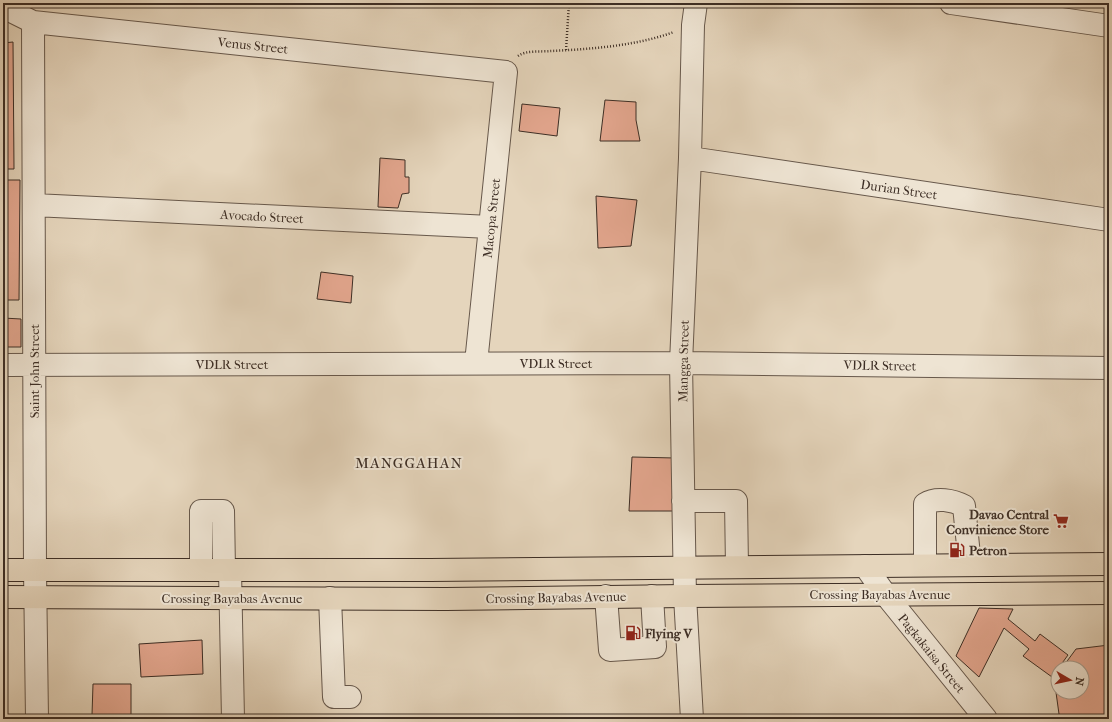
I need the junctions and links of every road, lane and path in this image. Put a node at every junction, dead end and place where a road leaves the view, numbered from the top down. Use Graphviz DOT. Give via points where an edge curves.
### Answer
graph roads {
  1 [pos="569,3"];
  2 [pos="696,3"];
  3 [pos="951,3"];
  4 [pos="3,7"];
  5 [pos="1081,12"];
  6 [pos="33,22"];
  7 [pos="693,25"];
  8 [pos="1109,26"];
  9 [pos="566,50"];
  10 [pos="506,72"];
  11 [pos="690,158"];
  12 [pos="34,205"];
  13 [pos="1109,220"];
  14 [pos="490,227"];
  15 [pos="476,363"];
  16 [pos="681,363"];
  17 [pos="3,365"];
  18 [pos="34,365"];
  19 [pos="1109,368"];
  20 [pos="683,501"];
  21 [pos="1109,564"];
  22 [pos="970,565"];
  23 [pos="865,566"];
  24 [pos="925,566"];
  25 [pos="684,567"];
  26 [pos="737,567"];
  27 [pos="3,570"];
  28 [pos="35,570"];
  29 [pos="201,570"];
  30 [pos="227,570"];
  31 [pos="1109,593"];
  32 [pos="885,594"];
  33 [pos="606,596"];
  34 [pos="652,596"];
  35 [pos="684,596"];
  36 [pos="3,597"];
  37 [pos="35,597"];
  38 [pos="231,598"];
  39 [pos="330,598"];
  40 [pos="350,696"];
  41 [pos="37,719"];
  42 [pos="232,719"];
  43 [pos="692,719"];
  44 [pos="986,719"];
  1 -- 9 [label="path"];
  2 -- 7 [label="street, Mangga Street"];
  3 -- 5 [label="street"];
  4 -- 6 [label="street, Venus Street"];
  5 -- 8 [label="street"];
  6 -- 10 [label="street, Venus Street"];
  6 -- 12 [label="street, Saint John Street"];
  7 -- 9 [label="path" via="652,40"];
  7 -- 11 [label="street, Mangga Street"];
  9 -- 10 [label="path" via="520,54"];
  10 -- 14 [label="street, Macopa Street"];
  11 -- 13 [label="street, Durian Street"];
  11 -- 16 [label="street, Mangga Street"];
  12 -- 14 [label="street, Avocado Street"];
  12 -- 18 [label="street, Saint John Street"];
  14 -- 15 [label="street, Macopa Street"];
  15 -- 16 [label="street, VDLR Street"];
  15 -- 18 [label="street, VDLR Street"];
  16 -- 19 [label="street, VDLR Street"];
  16 -- 20 [label="street, Mangga Street"];
  17 -- 18 [label="street, VDLR Street"];
  18 -- 28 [label="street, Saint John Street"];
  20 -- 25 [label="street, Mangga Street"];
  20 -- 26 [label="street" via="736,500"];
  21 -- 22 [label="main road"];
  22 -- 24 [label="main road"];
  22 -- 24 [label="street" via="964,506 957,502 931,500 925,504"];
  23 -- 24 [label="main road"];
  23 -- 26 [label="main road"];
  23 -- 32 [label="street, Pagkakaisa Street"];
  25 -- 26 [label="main road"];
  25 -- 30 [label="main road"];
  25 -- 35 [label="street, Mangga Street"];
  27 -- 28 [label="main road"];
  28 -- 29 [label="main road"];
  28 -- 37 [label="street, Saint John Street"];
  29 -- 30 [label="main road"];
  29 -- 30 [label="street" via="201,511 224,511"];
  30 -- 38 [label="street"];
  31 -- 32 [label="main road, Crossing Bayabas Avenue"];
  32 -- 35 [label="main road, Crossing Bayabas Avenue"];
  32 -- 44 [label="street, Pagkakaisa Street"];
  33 -- 34 [label="main road, Crossing Bayabas Avenue"];
  33 -- 34 [label="street" via="610,650 654,647"];
  33 -- 39 [label="main road, Crossing Bayabas Avenue"];
  34 -- 35 [label="main road, Crossing Bayabas Avenue"];
  35 -- 43 [label="street, Mangga Street"];
  36 -- 37 [label="main road, Crossing Bayabas Avenue"];
  37 -- 38 [label="main road, Crossing Bayabas Avenue"];
  37 -- 41 [label="street, Saint John Street"];
  38 -- 39 [label="main road, Crossing Bayabas Avenue"];
  38 -- 42 [label="street"];
  39 -- 40 [label="street" via="334,697"];
}
